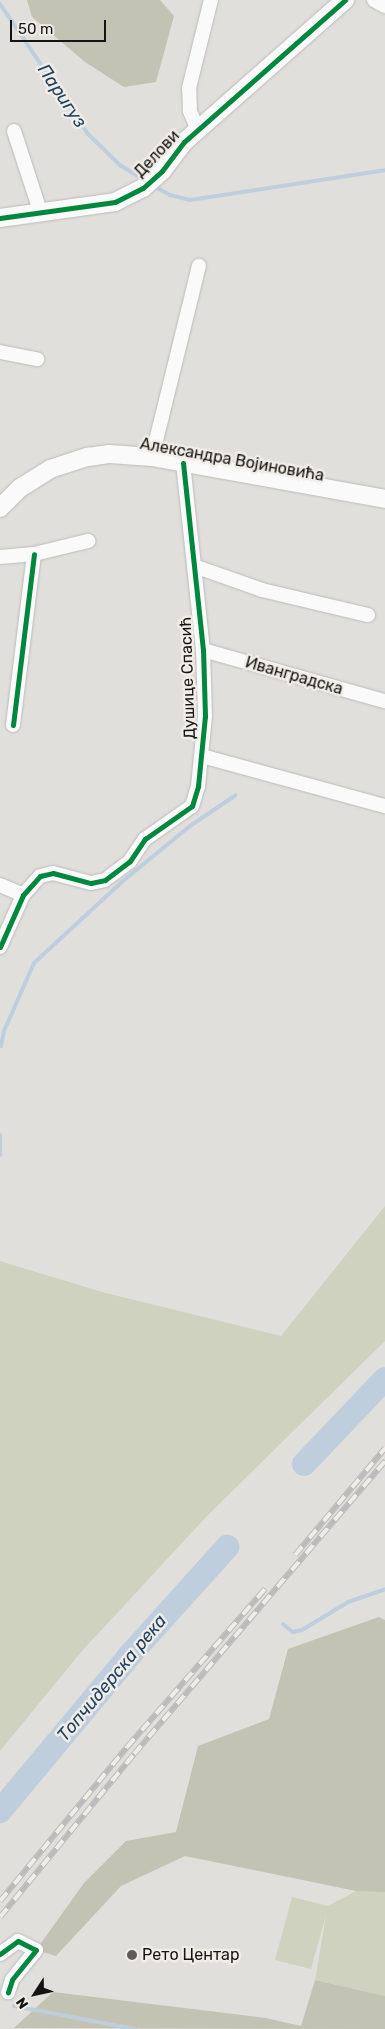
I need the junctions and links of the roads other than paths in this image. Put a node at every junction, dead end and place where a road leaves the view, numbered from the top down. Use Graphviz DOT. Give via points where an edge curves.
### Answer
graph roads {
  1 [pos="210,0"];
  2 [pos="345,0"];
  3 [pos="374,0"];
  4 [pos="385,6"];
  5 [pos="198,130"];
  6 [pos="14,131"];
  7 [pos="40,211"];
  8 [pos="0,218"];
  9 [pos="199,266"];
  10 [pos="0,352"];
  11 [pos="37,359"];
  12 [pos="152,457"];
  13 [pos="183,462"];
  14 [pos="385,499"];
  15 [pos="0,508"];
  16 [pos="88,541"];
  17 [pos="34,554"];
  18 [pos="0,557"];
  19 [pos="194,566"];
  20 [pos="368,615"];
  21 [pos="203,650"];
  22 [pos="385,701"];
  23 [pos="14,725"];
  24 [pos="202,756"];
  25 [pos="385,806"];
  26 [pos="0,885"];
  27 [pos="23,895"];
  28 [pos="0,947"];
  29 [pos="0,1954"];
  30 [pos="8,1992"];
  1 -- 5 [label="street" via="191,76 190,111"];
  2 -- 5 [label="street, Делови"];
  3 -- 4 [label="street"];
  5 -- 7 [label="street, Делови" via="146,186 115,202"];
  6 -- 7 [label="street"];
  7 -- 8 [label="street, Делови"];
  9 -- 12 [label="street"];
  10 -- 11 [label="street"];
  12 -- 13 [label="street, Александра Војиновића"];
  12 -- 15 [label="street, Александра Војиновића" via="110,454 64,464 30,481"];
  13 -- 14 [label="street, Александра Војиновића"];
  13 -- 19 [label="street, Душице Спасић"];
  16 -- 17 [label="street"];
  17 -- 18 [label="street"];
  17 -- 23 [label="street"];
  19 -- 20 [label="street" via="262,590"];
  19 -- 21 [label="street, Душице Спасић"];
  21 -- 22 [label="street, Иванградска"];
  21 -- 24 [label="street, Душице Спасић" via="205,716"];
  24 -- 25 [label="street"];
  24 -- 27 [label="street, Душице Спасић" via="192,806 145,839 130,861 113,876 91,883 47,873 36,879"];
  26 -- 27 [label="street"];
  27 -- 28 [label="street, Душице Спасић"];
  29 -- 30 [label="street" via="18,1940 36,1950 15,1975"];
}
